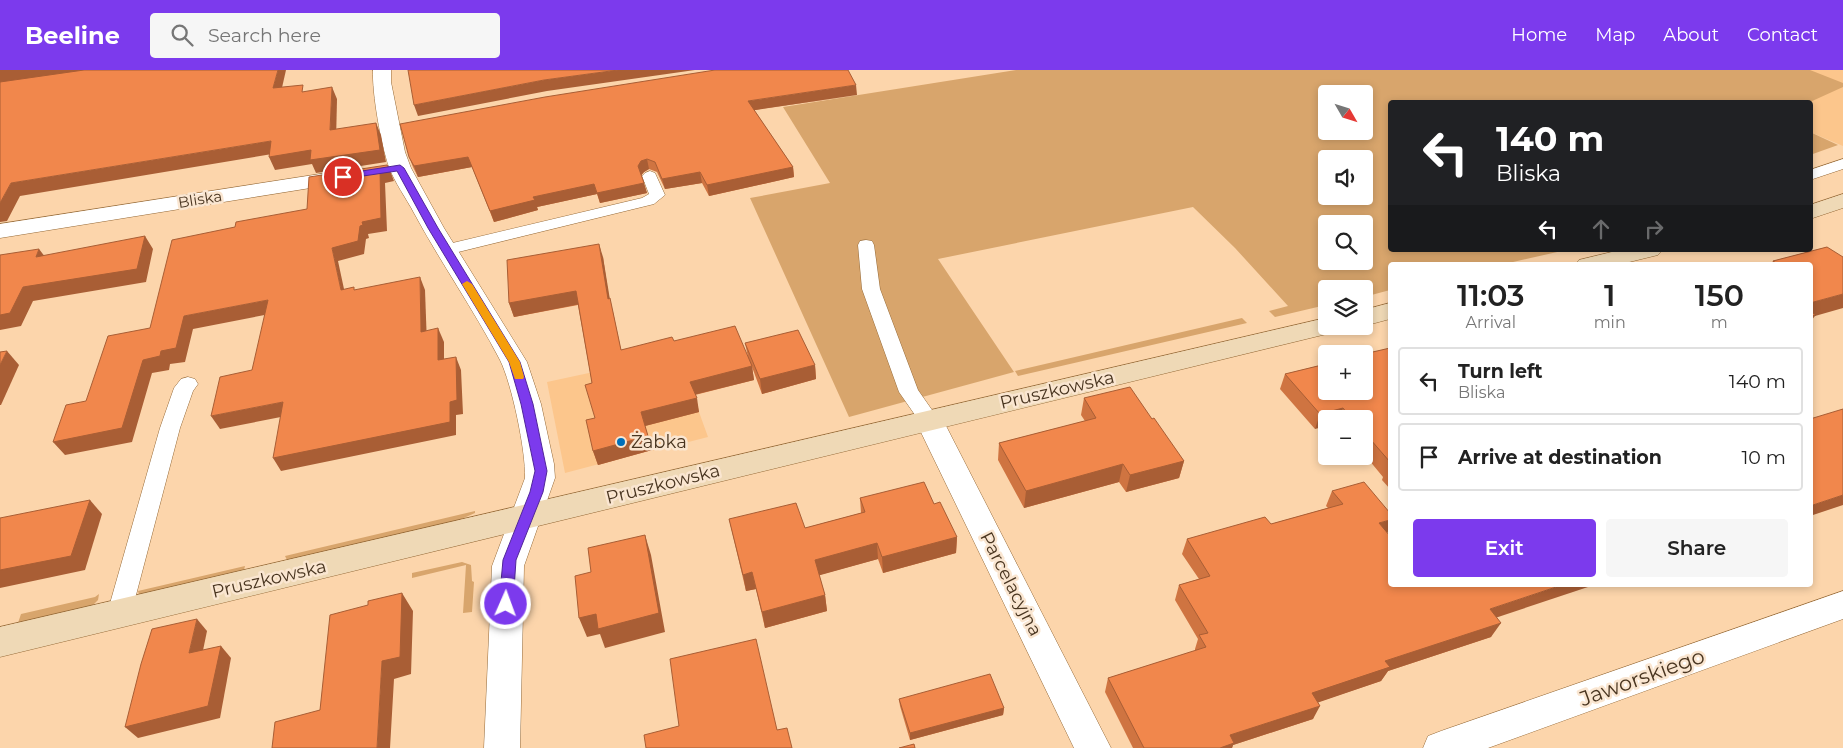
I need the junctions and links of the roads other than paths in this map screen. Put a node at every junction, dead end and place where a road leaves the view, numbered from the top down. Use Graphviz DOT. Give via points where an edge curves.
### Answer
graph roads {
  1 [pos="382,70"];
  2 [pos="1843,164"];
  3 [pos="384,170"];
  4 [pos="1813,174"];
  5 [pos="650,176"];
  6 [pos="1843,200"];
  7 [pos="1813,211"];
  8 [pos="0,231"];
  9 [pos="866,245"];
  10 [pos="446,250"];
  11 [pos="1642,252"];
  12 [pos="1600,262"];
  13 [pos="1388,312"];
  14 [pos="1373,316"];
  15 [pos="1318,328"];
  16 [pos="188,384"];
  17 [pos="929,420"];
  18 [pos="527,517"];
  19 [pos="1843,606"];
  20 [pos="119,614"];
  21 [pos="0,642"];
  22 [pos="502,748"];
  23 [pos="1093,748"];
  24 [pos="1441,748"];
  1 -- 3 [label="street" via="382,82 401,127 395,152"];
  2 -- 4 [label="lane"];
  3 -- 8 [label="street, Bliska"];
  3 -- 10 [label="street"];
  5 -- 10 [label="lane" via="657,195 648,200"];
  6 -- 7 [label="street"];
  9 -- 17 [label="lane" via="871,289 909,392"];
  10 -- 18 [label="street" via="514,362 527,404 541,471"];
  11 -- 12 [label="street"];
  13 -- 14 [label="street"];
  15 -- 17 [label="street, Pruszkowska"];
  16 -- 20 [label="lane" via="170,428"];
  17 -- 18 [label="street, Pruszkowska"];
  17 -- 23 [label="street, Parcelacyjna"];
  18 -- 20 [label="street, Pruszkowska"];
  18 -- 22 [label="street" via="508,566"];
  19 -- 24 [label="street, Jaworskiego"];
  20 -- 21 [label="street, Pruszkowska"];
}
